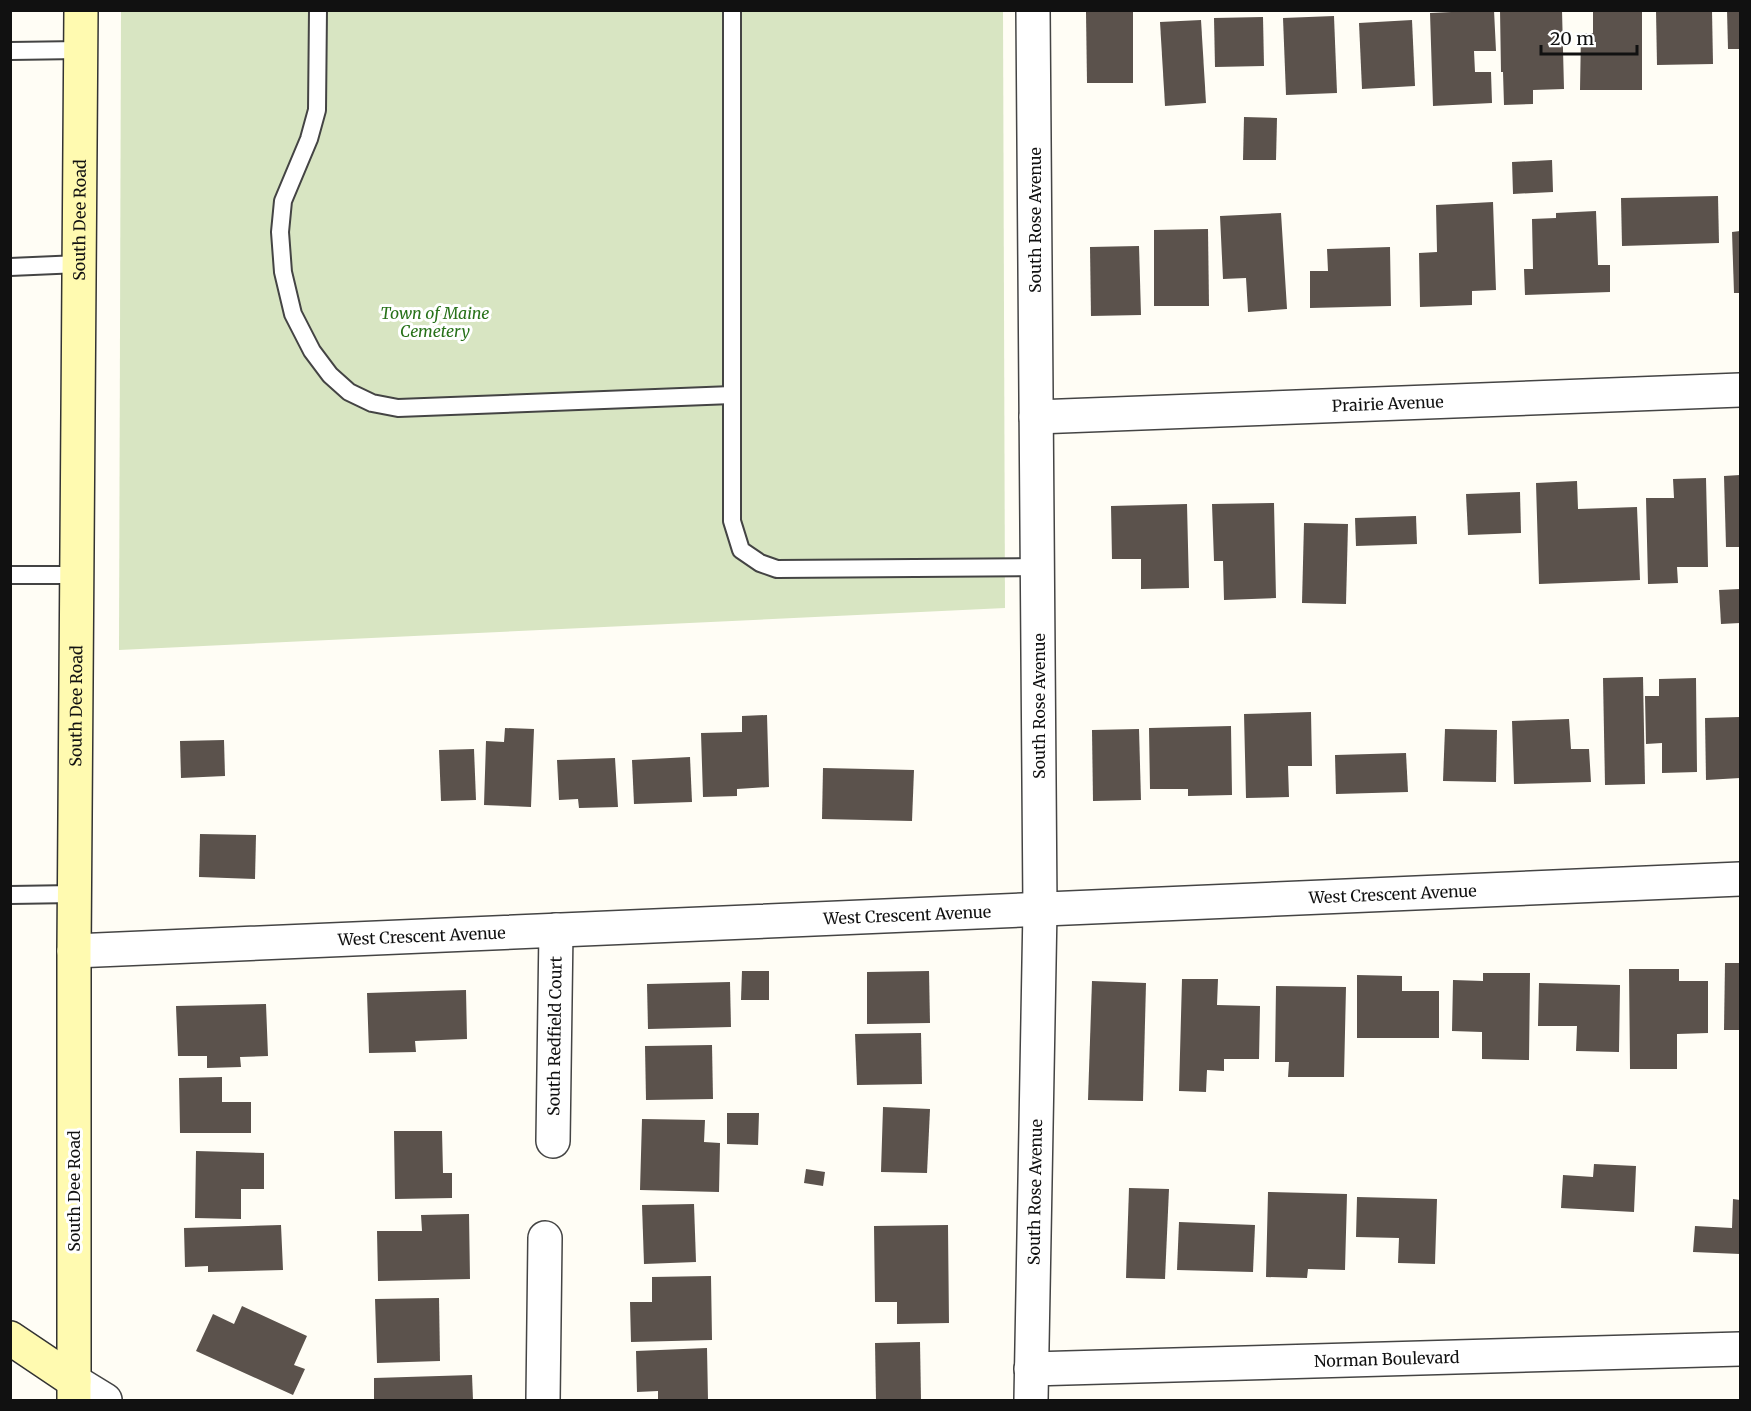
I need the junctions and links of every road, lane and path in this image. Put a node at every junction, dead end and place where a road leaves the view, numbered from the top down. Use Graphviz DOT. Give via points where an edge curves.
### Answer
graph roads {
  1 [pos="81,10"];
  2 [pos="318,10"];
  3 [pos="732,10"];
  4 [pos="1033,10"];
  5 [pos="80,50"];
  6 [pos="10,51"];
  7 [pos="79,264"];
  8 [pos="10,267"];
  9 [pos="1740,390"];
  10 [pos="732,395"];
  11 [pos="1036,417"];
  12 [pos="1038,567"];
  13 [pos="10,575"];
  14 [pos="77,575"];
  15 [pos="1740,879"];
  16 [pos="74,894"];
  17 [pos="10,895"];
  18 [pos="1040,909"];
  19 [pos="556,930"];
  20 [pos="74,951"];
  21 [pos="553,1141"];
  22 [pos="545,1238"];
  23 [pos="10,1338"];
  24 [pos="1740,1349"];
  25 [pos="1031,1385"];
  26 [pos="74,1391"];
  27 [pos="105,1401"];
  28 [pos="543,1401"];
  1 -- 5 [label="main road, South Dee Road"];
  2 -- 10 [label="lane" via="317,110 283,201 280,232 283,272 293,314 330,375 349,392 372,403 398,408"];
  3 -- 10 [label="lane"];
  4 -- 11 [label="street, South Rose Avenue"];
  5 -- 6 [label="lane"];
  5 -- 7 [label="main road, South Dee Road"];
  7 -- 8 [label="lane"];
  7 -- 14 [label="main road, South Dee Road"];
  9 -- 11 [label="street, Prairie Avenue"];
  10 -- 12 [label="lane" via="732,521 741,550 760,563 777,569 807,570"];
  11 -- 12 [label="street, South Rose Avenue"];
  12 -- 18 [label="street, South Rose Avenue"];
  13 -- 14 [label="lane"];
  14 -- 16 [label="main road, South Dee Road"];
  15 -- 18 [label="street, West Crescent Avenue"];
  16 -- 17 [label="lane"];
  16 -- 20 [label="main road, South Dee Road"];
  18 -- 19 [label="street, West Crescent Avenue"];
  18 -- 25 [label="street, South Rose Avenue"];
  19 -- 20 [label="street, West Crescent Avenue"];
  19 -- 21 [label="street, South Redfield Court"];
  20 -- 26 [label="main road, South Dee Road"];
  22 -- 28 [label="street"];
  23 -- 26 [label="main road"];
  24 -- 25 [label="street, Norman Boulevard"];
  26 -- 27 [label="street"];
}
